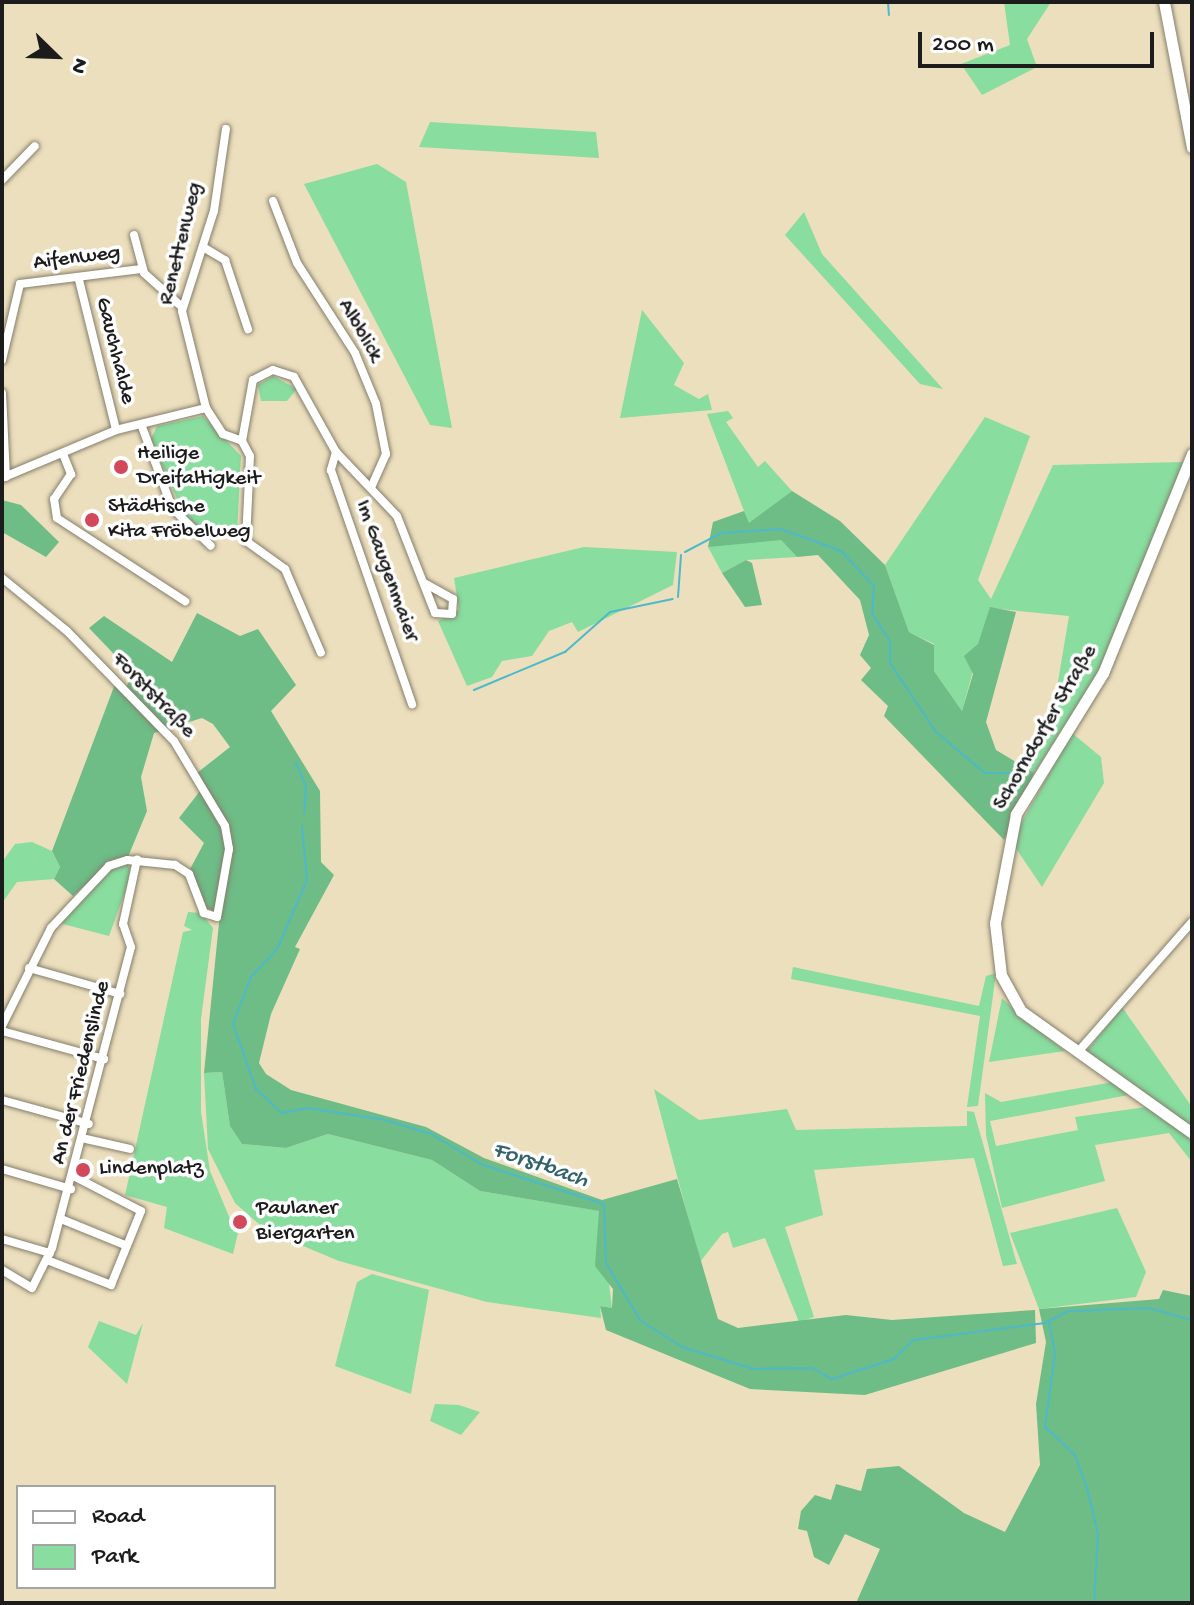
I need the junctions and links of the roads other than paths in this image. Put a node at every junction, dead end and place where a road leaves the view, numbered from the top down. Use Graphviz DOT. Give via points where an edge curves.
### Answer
graph roads {
  1 [pos="1164,2"];
  2 [pos="226,129"];
  3 [pos="35,146"];
  4 [pos="1192,147"];
  5 [pos="2,180"];
  6 [pos="273,201"];
  7 [pos="134,235"];
  8 [pos="203,247"];
  9 [pos="141,269"];
  10 [pos="79,280"];
  11 [pos="182,307"];
  12 [pos="248,329"];
  13 [pos="2,360"];
  14 [pos="2,393"];
  15 [pos="206,408"];
  16 [pos="141,424"];
  17 [pos="116,430"];
  18 [pos="242,441"];
  19 [pos="336,452"];
  20 [pos="63,454"];
  21 [pos="1192,454"];
  22 [pos="4,478"];
  23 [pos="372,486"];
  24 [pos="211,546"];
  25 [pos="2,578"];
  26 [pos="424,583"];
  27 [pos="185,601"];
  28 [pos="321,653"];
  29 [pos="412,704"];
  30 [pos="137,860"];
  31 [pos="1192,922"];
  32 [pos="29,968"];
  33 [pos="120,994"];
  34 [pos="2,1028"];
  35 [pos="1078,1052"];
  36 [pos="104,1059"];
  37 [pos="2,1100"];
  38 [pos="89,1124"];
  39 [pos="1192,1133"];
  40 [pos="86,1139"];
  41 [pos="130,1149"];
  42 [pos="2,1169"];
  43 [pos="75,1177"];
  44 [pos="71,1189"];
  45 [pos="61,1219"];
  46 [pos="2,1239"];
  47 [pos="127,1246"];
  48 [pos="48,1256"];
  49 [pos="2,1270"];
  1 -- 4 [label="main road"];
  2 -- 8 [label="street, Renettenweg"];
  3 -- 5 [label="street"];
  6 -- 23 [label="street, Albblick" via="297,263 355,353 376,404 386,451"];
  7 -- 9 [label="street, Aifenweg"];
  8 -- 11 [label="street, Renettenweg"];
  8 -- 12 [label="street" via="225,260"];
  9 -- 10 [label="street, Aifenweg"];
  9 -- 11 [label="street, Aifenweg"];
  10 -- 13 [label="street, Aifenweg" via="19,285"];
  10 -- 17 [label="street, Gauchhalde"];
  11 -- 15 [label="street, Renettenweg"];
  14 -- 22 [label="street"];
  15 -- 16 [label="street"];
  15 -- 18 [label="street, Renettenweg" via="223,434"];
  16 -- 17 [label="street"];
  16 -- 24 [label="street" via="172,508"];
  17 -- 20 [label="street"];
  18 -- 19 [label="street" via="249,387 279,370 299,382"];
  18 -- 28 [label="street" via="250,456 249,547 285,569"];
  19 -- 23 [label="street"];
  19 -- 29 [label="street, Im Gaugenmaier" via="332,475"];
  20 -- 22 [label="street"];
  20 -- 27 [label="street" via="71,474 54,502 59,520"];
  21 -- 35 [label="main road, Schorndorfer Straße" via="1115,649 1025,796 1002,861 995,934 1004,983 1025,1016"];
  23 -- 26 [label="street" via="400,522"];
  25 -- 30 [label="street, Forststraße" via="67,631 183,752 227,833 217,917 204,913 187,871"];
  30 -- 32 [label="street" via="113,863 85,885"];
  30 -- 33 [label="street, An der Friedenslinde" via="123,924 132,942"];
  31 -- 35 [label="street"];
  32 -- 33 [label="street"];
  32 -- 34 [label="street"];
  33 -- 36 [label="street, An der Friedenslinde"];
  34 -- 36 [label="street"];
  35 -- 39 [label="main road, Schorndorfer Straße"];
  36 -- 38 [label="street, An der Friedenslinde"];
  37 -- 38 [label="street"];
  38 -- 40 [label="street, An der Friedenslinde"];
  40 -- 41 [label="street"];
  40 -- 43 [label="street, An der Friedenslinde"];
  42 -- 44 [label="street"];
  43 -- 44 [label="street, An der Friedenslinde"];
  43 -- 47 [label="street" via="140,1206"];
  44 -- 45 [label="street, An der Friedenslinde"];
  45 -- 47 [label="street"];
  45 -- 48 [label="street, An der Friedenslinde"];
  46 -- 48 [label="street"];
  47 -- 48 [label="street" via="111,1285"];
  48 -- 49 [label="street, An der Friedenslinde" via="29,1288"];
}
